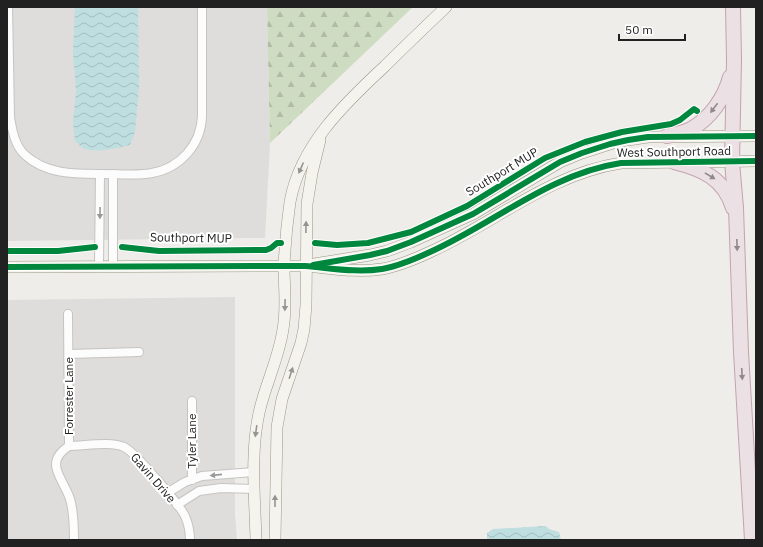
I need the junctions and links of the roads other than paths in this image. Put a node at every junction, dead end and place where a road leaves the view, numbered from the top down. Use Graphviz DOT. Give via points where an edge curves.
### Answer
graph roads {
  1 [pos="8,7"];
  2 [pos="202,7"];
  3 [pos="446,7"];
  4 [pos="733,7"];
  5 [pos="734,59"];
  6 [pos="321,134"];
  7 [pos="667,136"];
  8 [pos="732,136"];
  9 [pos="756,136"];
  10 [pos="756,161"];
  11 [pos="674,162"];
  12 [pos="732,162"];
  13 [pos="100,174"];
  14 [pos="114,174"];
  15 [pos="736,223"];
  16 [pos="113,265"];
  17 [pos="99,266"];
  18 [pos="284,266"];
  19 [pos="306,266"];
  20 [pos="7,267"];
  21 [pos="68,314"];
  22 [pos="139,352"];
  23 [pos="69,354"];
  24 [pos="192,402"];
  25 [pos="69,446"];
  26 [pos="254,472"];
  27 [pos="192,480"];
  28 [pos="255,489"];
  29 [pos="167,493"];
  30 [pos="177,505"];
  31 [pos="74,540"];
  32 [pos="190,540"];
  33 [pos="256,540"];
  34 [pos="275,540"];
  35 [pos="752,540"];
  1 -- 13 [label="street" via="10,117 20,150 52,170 68,174"];
  2 -- 14 [label="street" via="202,119 197,140 186,155 161,171"];
  3 -- 6 [label="main road" via="351,96"];
  4 -- 5 [label="highway"];
  5 -- 7 [label="highway, one-way" via="724,92 709,114 692,129"];
  5 -- 8 [label="highway"];
  6 -- 18 [label="main road, one-way" via="305,159 294,185"];
  19 -- 6 [label="main road, one-way" via="306,204"];
  7 -- 8 [label="main road, West Southport Road"];
  7 -- 19 [label="main road, West Southport Road" via="628,140 560,162 473,214 387,251"];
  8 -- 9 [label="main road, West Southport Road"];
  8 -- 12 [label="highway"];
  10 -- 12 [label="main road, West Southport Road"];
  11 -- 12 [label="main road, West Southport Road"];
  11 -- 15 [label="highway, one-way" via="700,170 716,180 729,197"];
  11 -- 19 [label="main road, West Southport Road" via="606,165 569,177 450,243 382,269 344,270"];
  12 -- 15 [label="highway"];
  13 -- 14 [label="street"];
  13 -- 17 [label="street, one-way"];
  14 -- 16 [label="street"];
  15 -- 35 [label="highway, one-way"];
  16 -- 17 [label="main road, West Southport Road"];
  16 -- 18 [label="main road, West Southport Road"];
  17 -- 20 [label="main road, West Southport Road"];
  18 -- 19 [label="main road, West Southport Road"];
  18 -- 26 [label="main road, one-way" via="284,322 279,349 259,414"];
  34 -- 19 [label="main road, one-way" via="276,427 304,329"];
  21 -- 23 [label="street, Forrester Lane"];
  22 -- 23 [label="street"];
  23 -- 25 [label="street, Forrester Lane"];
  24 -- 27 [label="street, Tyler Lane"];
  25 -- 29 [label="street, Gavin Drive" via="115,445 125,448 136,455"];
  25 -- 31 [label="street, Forrester Lane" via="59,454 55,466 70,500"];
  26 -- 27 [label="street, one-way" via="202,476"];
  26 -- 28 [label="main road"];
  27 -- 29 [label="street"];
  28 -- 30 [label="street" via="221,488 199,491"];
  28 -- 33 [label="main road"];
  29 -- 30 [label="street, Gavin Drive"];
  30 -- 32 [label="street, Gavin Drive" via="185,516"];
}
